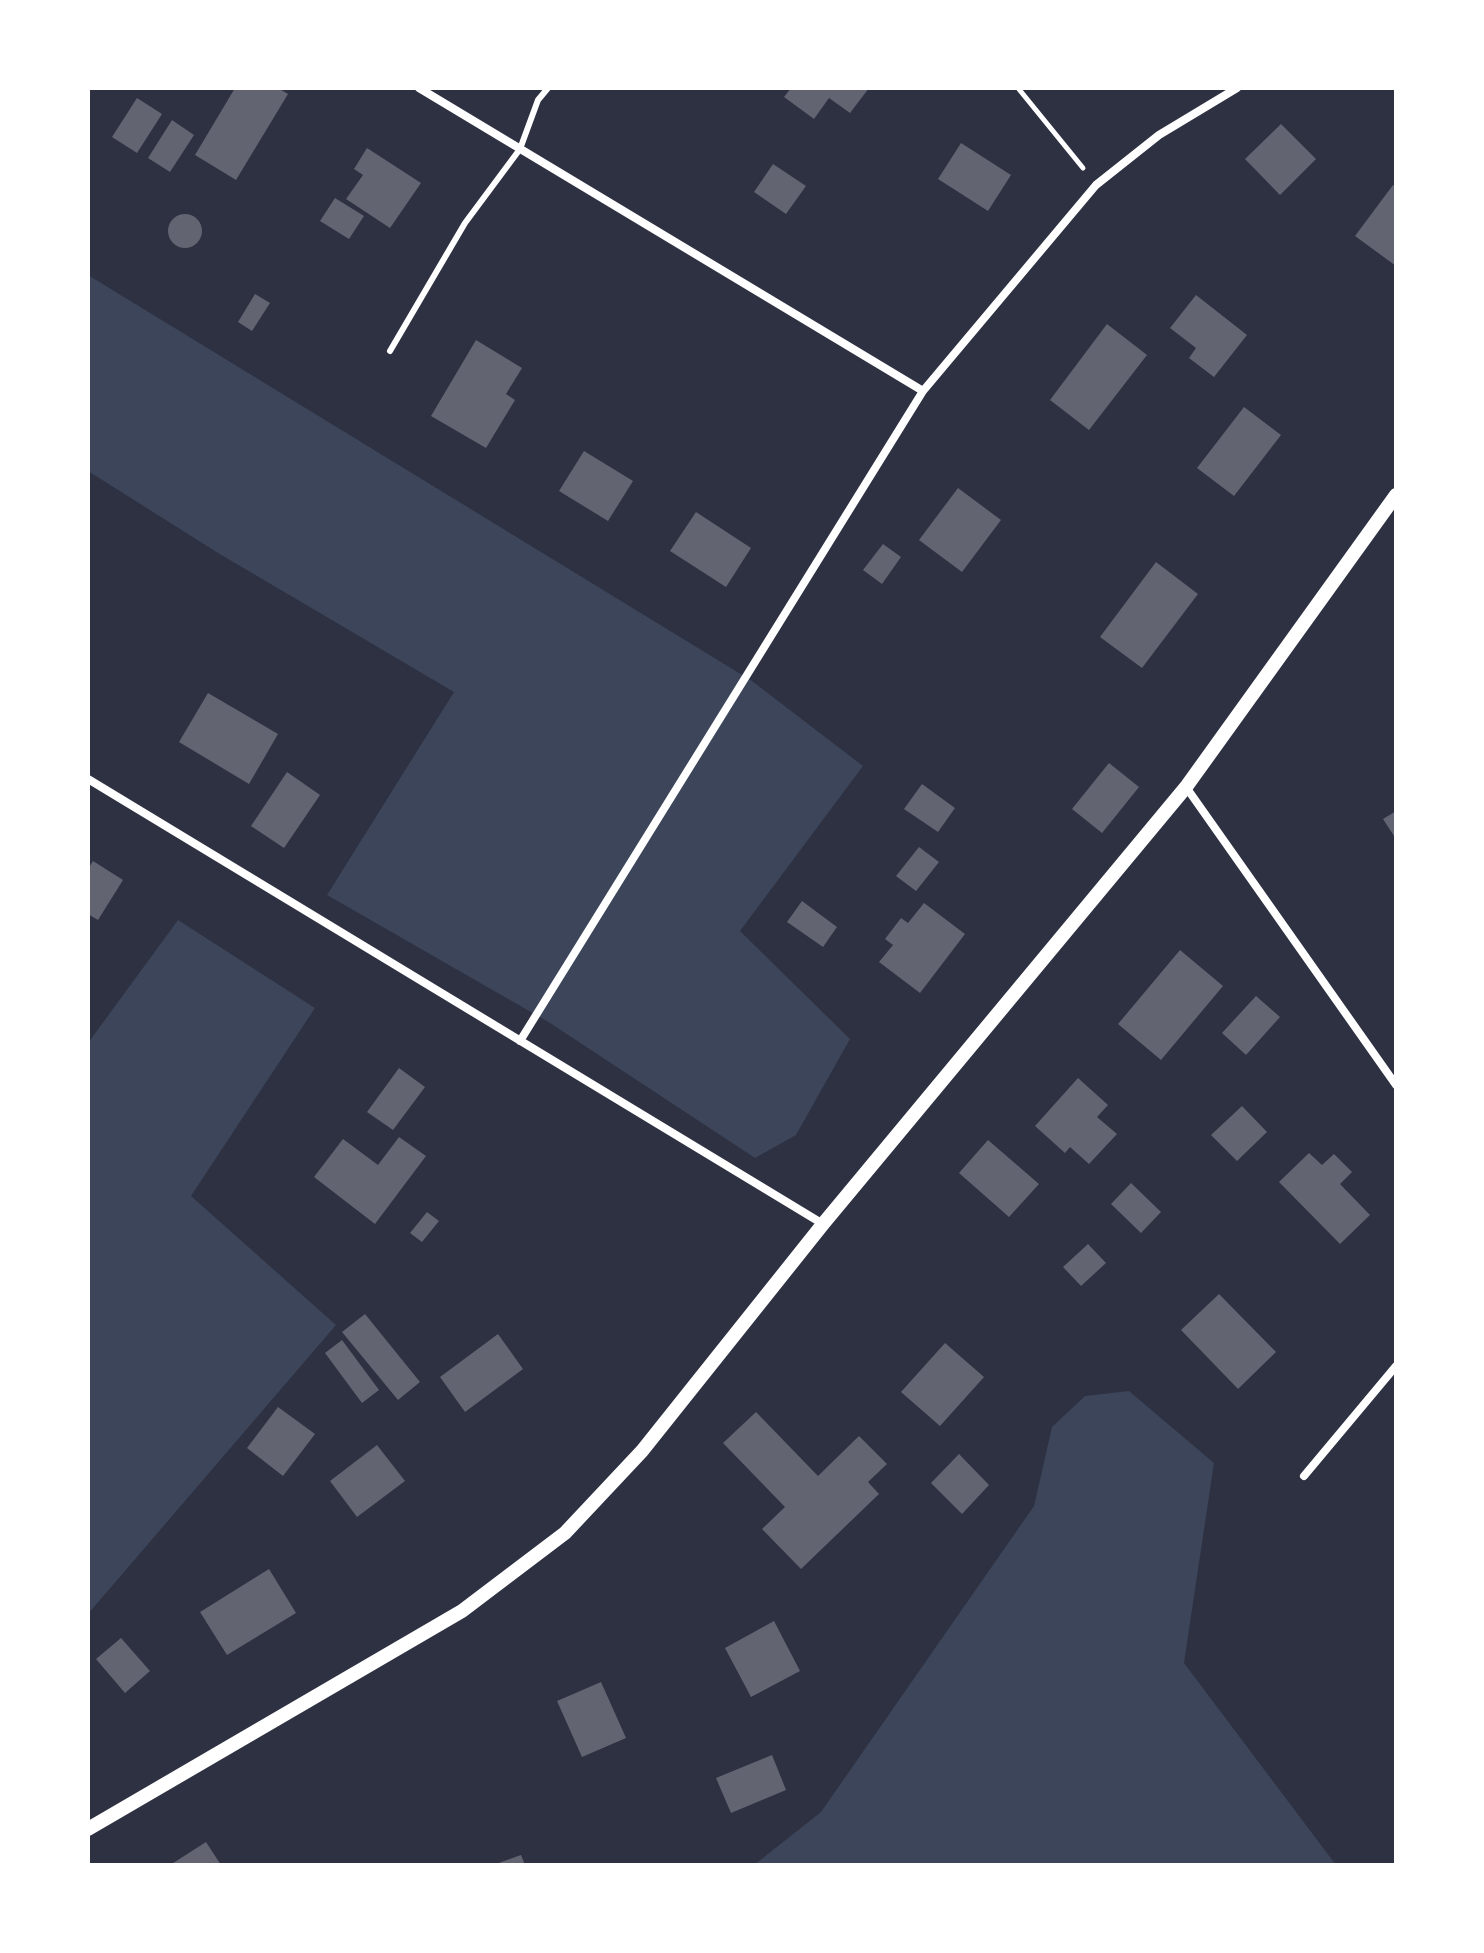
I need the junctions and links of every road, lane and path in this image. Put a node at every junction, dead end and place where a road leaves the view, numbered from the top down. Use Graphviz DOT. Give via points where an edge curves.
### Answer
graph roads {
  1 [pos="419,88"];
  2 [pos="548,88"];
  3 [pos="1018,88"];
  4 [pos="1237,88"];
  5 [pos="520,149"];
  6 [pos="1096,185"];
  7 [pos="390,351"];
  8 [pos="923,391"];
  9 [pos="1396,495"];
  10 [pos="88,779"];
  11 [pos="1186,787"];
  12 [pos="520,1041"];
  13 [pos="1396,1085"];
  14 [pos="823,1224"];
  15 [pos="1396,1366"];
  16 [pos="1304,1476"];
  17 [pos="88,1829"];
  1 -- 5 [label="street"];
  2 -- 5 [label="lane" via="538,100"];
  3 -- 6 [label="path"];
  4 -- 6 [label="street" via="1159,135"];
  5 -- 7 [label="lane" via="465,223"];
  5 -- 8 [label="street"];
  6 -- 8 [label="street"];
  8 -- 12 [label="street"];
  9 -- 11 [label="street"];
  10 -- 12 [label="street"];
  11 -- 13 [label="street"];
  11 -- 14 [label="street"];
  12 -- 14 [label="street"];
  14 -- 17 [label="street" via="642,1451 565,1533 462,1611"];
  15 -- 16 [label="street"];
}
